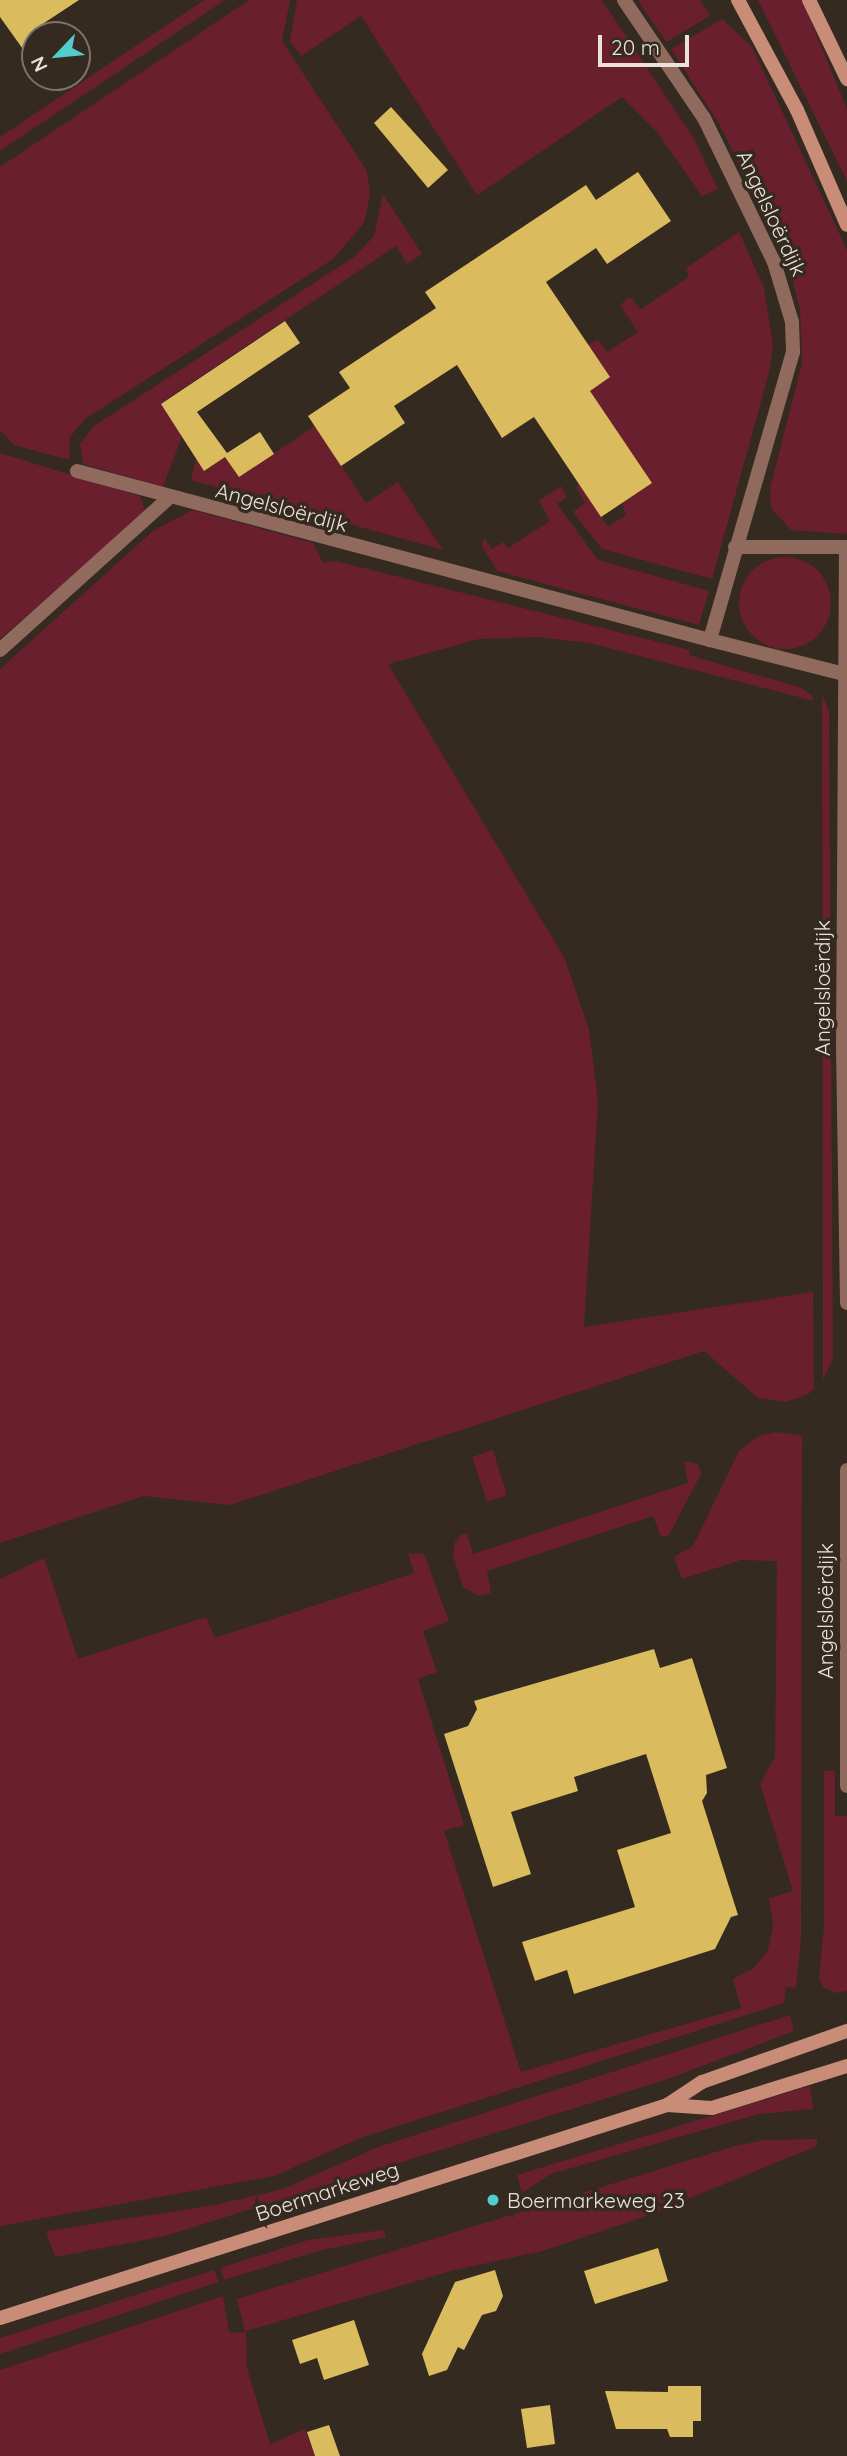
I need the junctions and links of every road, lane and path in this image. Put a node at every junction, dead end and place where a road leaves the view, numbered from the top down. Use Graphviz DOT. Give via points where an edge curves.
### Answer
graph roads {
  1 [pos="624,0"];
  2 [pos="738,0"];
  3 [pos="809,0"];
  4 [pos="847,79"];
  5 [pos="847,225"];
  6 [pos="77,471"];
  7 [pos="169,498"];
  8 [pos="735,547"];
  9 [pos="710,640"];
  10 [pos="0,650"];
  11 [pos="844,674"];
  12 [pos="847,1303"];
  13 [pos="847,1470"];
  14 [pos="847,1752"];
  15 [pos="847,1786"];
  16 [pos="847,2031"];
  17 [pos="847,2066"];
  18 [pos="667,2105"];
  19 [pos="0,2318"];
  1 -- 8 [label="street, Angelsloërdijk" via="704,118 786,294 793,352"];
  2 -- 5 [label="street" via="797,110"];
  3 -- 4 [label="street"];
  6 -- 7 [label="street, Angelsloërdijk"];
  7 -- 9 [label="street, Angelsloërdijk"];
  7 -- 10 [label="street"];
  8 -- 9 [label="street, Angelsloërdijk"];
  8 -- 11 [label="street, Angelsloërdijk" via="846,547"];
  9 -- 11 [label="street, Angelsloërdijk"];
  11 -- 12 [label="street, Angelsloërdijk"];
  13 -- 14 [label="street, Angelsloërdijk"];
  14 -- 15 [label="street, Angelsloërdijk"];
  16 -- 18 [label="street, Boermarkeweg" via="702,2082"];
  17 -- 18 [label="street, Boermarkeweg" via="712,2108"];
  18 -- 19 [label="street, Boermarkeweg"];
}
